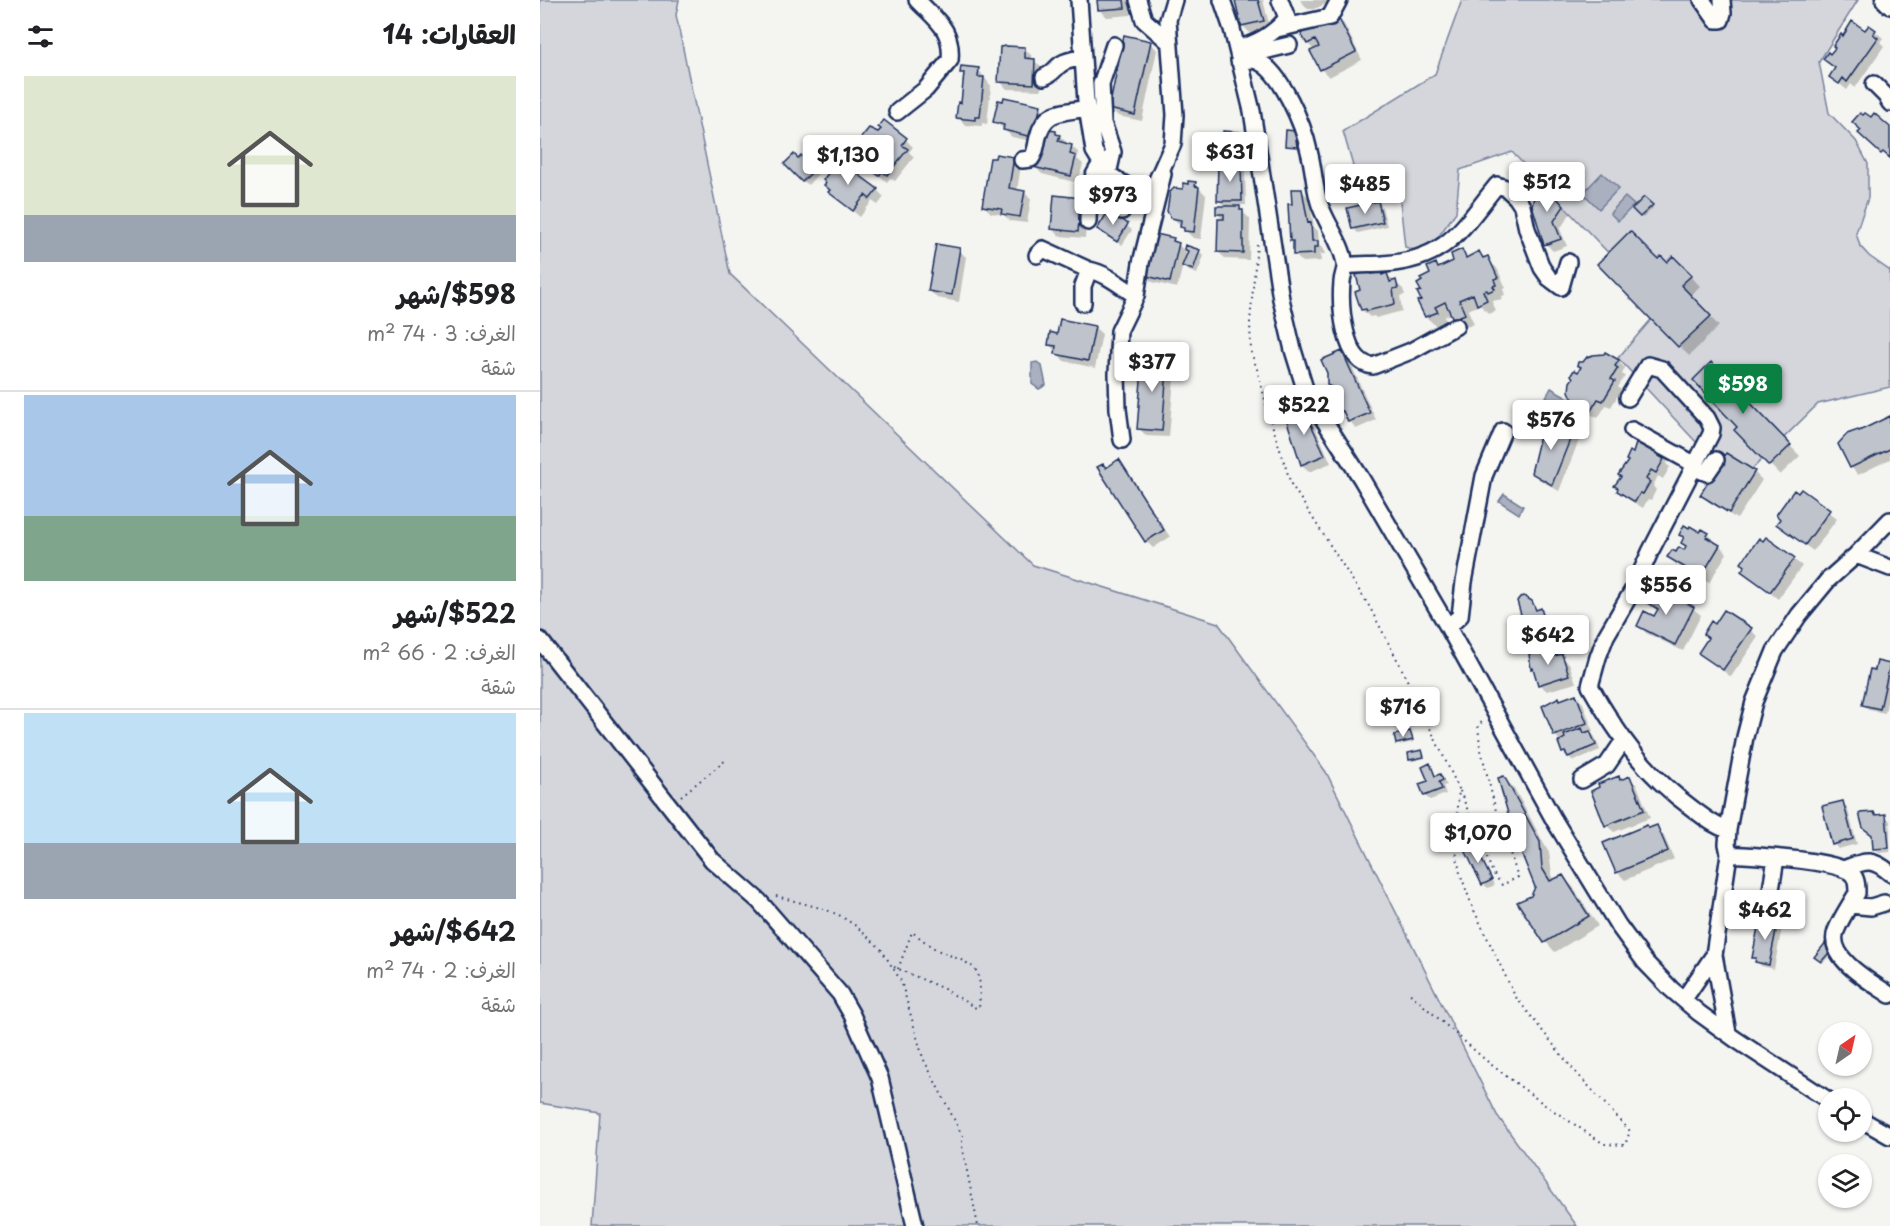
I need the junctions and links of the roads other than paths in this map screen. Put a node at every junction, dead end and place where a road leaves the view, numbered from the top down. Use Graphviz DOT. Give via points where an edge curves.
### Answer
graph roads {
  1 [pos="917,0"];
  2 [pos="1078,0"];
  3 [pos="1138,0"];
  4 [pos="1174,0"];
  5 [pos="1222,0"];
  6 [pos="1280,0"];
  7 [pos="1339,0"];
  8 [pos="1702,0"];
  9 [pos="1722,0"];
  10 [pos="1884,0"];
  11 [pos="1890,6"];
  12 [pos="1277,29"];
  13 [pos="1169,42"];
  14 [pos="1114,45"];
  15 [pos="1289,45"];
  16 [pos="1242,57"];
  17 [pos="1082,58"];
  18 [pos="1044,77"];
  19 [pos="1874,84"];
  20 [pos="1890,103"];
  21 [pos="1087,108"];
  22 [pos="897,112"];
  23 [pos="1022,160"];
  24 [pos="1166,162"];
  25 [pos="1105,169"];
  26 [pos="1133,188"];
  27 [pos="1122,211"];
  28 [pos="1088,222"];
  29 [pos="1037,255"];
  30 [pos="1568,262"];
  31 [pos="1346,266"];
  32 [pos="1089,270"];
  33 [pos="1136,296"];
  34 [pos="1083,303"];
  35 [pos="1456,326"];
  36 [pos="1628,398"];
  37 [pos="1632,430"];
  38 [pos="1503,431"];
  39 [pos="1122,440"];
  40 [pos="1716,460"];
  41 [pos="1693,466"];
  42 [pos="1890,520"];
  43 [pos="1856,555"];
  44 [pos="1890,568"];
  45 [pos="1448,627"];
  46 [pos="540,640"];
  47 [pos="1623,740"];
  48 [pos="1582,780"];
  49 [pos="1728,830"];
  50 [pos="1729,854"];
  51 [pos="1776,858"];
  52 [pos="1844,869"];
  53 [pos="1890,873"];
  54 [pos="1884,903"];
  55 [pos="1850,905"];
  56 [pos="1768,909"];
  57 [pos="1714,955"];
  58 [pos="1890,995"];
  59 [pos="1684,999"];
  60 [pos="1728,1033"];
  61 [pos="1818,1093"];
  62 [pos="1872,1126"];
  63 [pos="1890,1136"];
  64 [pos="915,1226"];
  1 -- 22 [label="street" via="944,28 950,42 950,60 926,89"];
  2 -- 17 [label="street"];
  3 -- 13 [label="street" via="1144,20"];
  4 -- 13 [label="street" via="1168,20"];
  5 -- 16 [label="street"];
  6 -- 12 [label="street" via="1287,18"];
  7 -- 12 [label="street" via="1330,16"];
  8 -- 9 [label="street" via="1716,20 1721,20"];
  10 -- 11 [label="street"];
  12 -- 16 [label="street"];
  13 -- 24 [label="street" via="1175,130"];
  14 -- 25 [label="street" via="1101,84 1103,123 1113,152"];
  15 -- 16 [label="street"];
  16 -- 31 [label="street" via="1258,61 1268,69 1289,98 1305,132 1307,174"];
  16 -- 45 [label="street" via="1288,330 1306,392"];
  17 -- 18 [label="street" via="1061,64 1053,74"];
  17 -- 21 [label="street"];
  19 -- 20 [label="street"];
  21 -- 23 [label="street" via="1056,113 1046,119 1035,154"];
  21 -- 25 [label="street" via="1094,151"];
  24 -- 26 [label="street" via="1156,182 1149,187"];
  24 -- 33 [label="street"];
  25 -- 26 [label="street"];
  25 -- 28 [label="street" via="1093,174 1087,194"];
  26 -- 27 [label="street"];
  29 -- 32 [label="street" via="1043,249"];
  30 -- 31 [label="street" via="1561,287 1542,268 1522,206 1497,184 1451,242 1433,254 1383,264"];
  31 -- 35 [label="street" via="1342,280 1346,333 1361,362 1373,366"];
  32 -- 33 [label="street"];
  32 -- 34 [label="street" via="1083,286"];
  33 -- 39 [label="street" via="1117,344"];
  36 -- 41 [label="street" via="1648,365 1662,369 1712,428"];
  37 -- 41 [label="street"];
  38 -- 45 [label="street" via="1484,476 1460,616"];
  40 -- 41 [label="street" via="1707,473"];
  41 -- 47 [label="street" via="1634,588 1606,636 1594,670 1590,686"];
  42 -- 43 [label="street"];
  43 -- 44 [label="street"];
  43 -- 49 [label="street" via="1798,615 1775,651 1752,710"];
  45 -- 59 [label="street" via="1554,820 1618,925 1645,962"];
  46 -- 64 [label="street" via="712,860 751,894 840,994 880,1078"];
  47 -- 48 [label="street" via="1607,765"];
  47 -- 49 [label="street" via="1654,778 1675,796"];
  49 -- 50 [label="street"];
  50 -- 51 [label="street"];
  50 -- 57 [label="street"];
  51 -- 52 [label="street"];
  51 -- 56 [label="street"];
  52 -- 53 [label="street" via="1870,861"];
  52 -- 55 [label="street" via="1852,874 1857,887"];
  54 -- 55 [label="street" via="1871,907"];
  55 -- 58 [label="street" via="1835,932 1836,950 1844,961"];
  57 -- 59 [label="street"];
  57 -- 60 [label="street"];
  59 -- 60 [label="street"];
  60 -- 61 [label="street"];
  62 -- 63 [label="street"];
}
